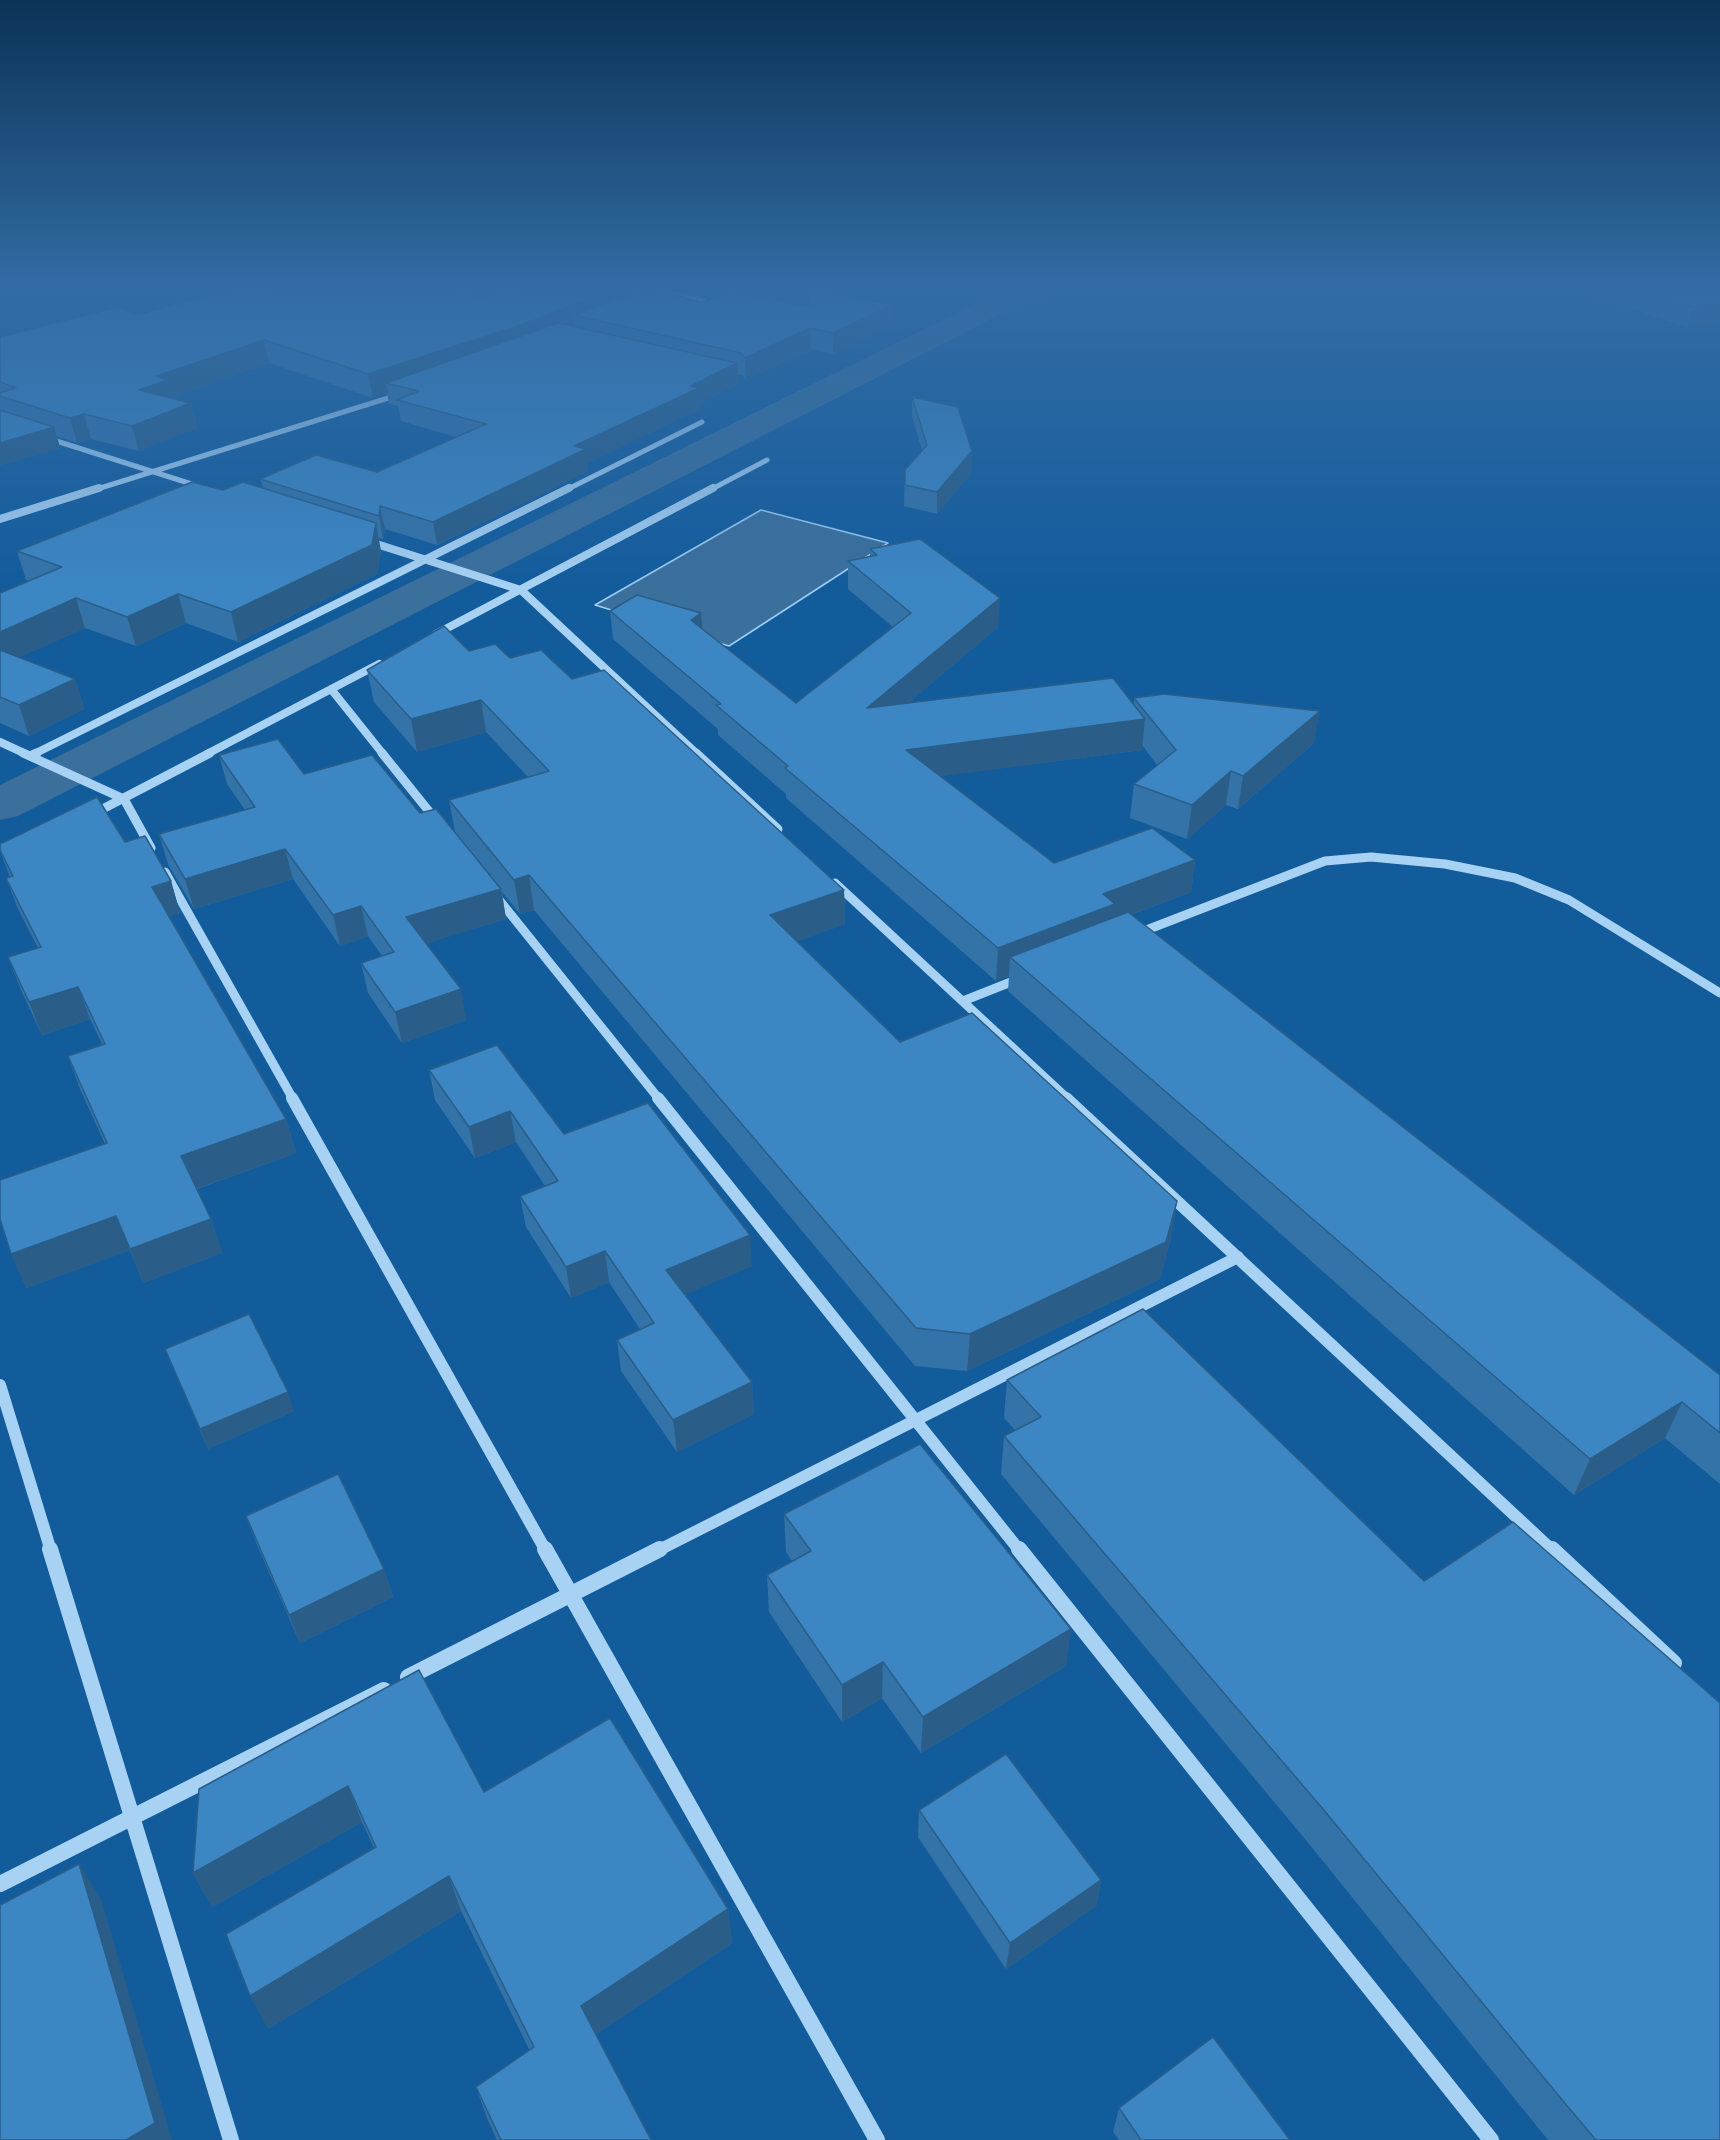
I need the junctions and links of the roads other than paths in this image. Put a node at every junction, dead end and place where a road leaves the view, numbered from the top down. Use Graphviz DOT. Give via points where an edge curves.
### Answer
graph roads {
  1 [pos="406,392"];
  2 [pos="702,423"];
  3 [pos="44,437"];
  4 [pos="767,460"];
  5 [pos="152,472"];
  6 [pos="207,489"];
  7 [pos="0,519"];
  8 [pos="361,539"];
  9 [pos="427,560"];
  10 [pos="521,590"];
  11 [pos="426,639"];
  12 [pos="384,662"];
  13 [pos="331,689"];
  14 [pos="0,742"];
  15 [pos="30,756"];
  16 [pos="123,798"];
  17 [pos="82,820"];
  18 [pos="444,830"];
  19 [pos="789,840"];
  20 [pos="824,872"];
  21 [pos="489,886"];
  22 [pos="1121,940"];
  23 [pos="1026,976"];
  24 [pos="1720,993"];
  25 [pos="963,1001"];
  26 [pos="1238,1257"];
  27 [pos="0,1385"];
  28 [pos="916,1420"];
  29 [pos="571,1595"];
  30 [pos="1685,1673"];
  31 [pos="132,1817"];
  32 [pos="0,1884"];
  33 [pos="231,2140"];
  34 [pos="877,2140"];
  35 [pos="1491,2140"];
  1 -- 5 [label="street"];
  2 -- 9 [label="street"];
  3 -- 5 [label="street"];
  4 -- 10 [label="street"];
  5 -- 6 [label="street"];
  5 -- 7 [label="street"];
  8 -- 9 [label="street"];
  9 -- 10 [label="street"];
  9 -- 15 [label="street"];
  10 -- 11 [label="street"];
  10 -- 19 [label="street"];
  12 -- 13 [label="street"];
  13 -- 16 [label="street"];
  13 -- 18 [label="street"];
  14 -- 15 [label="street"];
  15 -- 16 [label="street"];
  16 -- 17 [label="street"];
  16 -- 29 [label="street"];
  20 -- 25 [label="street"];
  21 -- 28 [label="street"];
  22 -- 24 [label="street" via="1147,935 1325,861 1371,857 1445,864 1515,878 1569,900"];
  23 -- 25 [label="street"];
  25 -- 26 [label="street"];
  26 -- 28 [label="street"];
  26 -- 30 [label="street"];
  27 -- 31 [label="street"];
  28 -- 29 [label="street"];
  28 -- 35 [label="street"];
  29 -- 31 [label="street"];
  29 -- 34 [label="street"];
  31 -- 32 [label="street"];
  31 -- 33 [label="street"];
}
